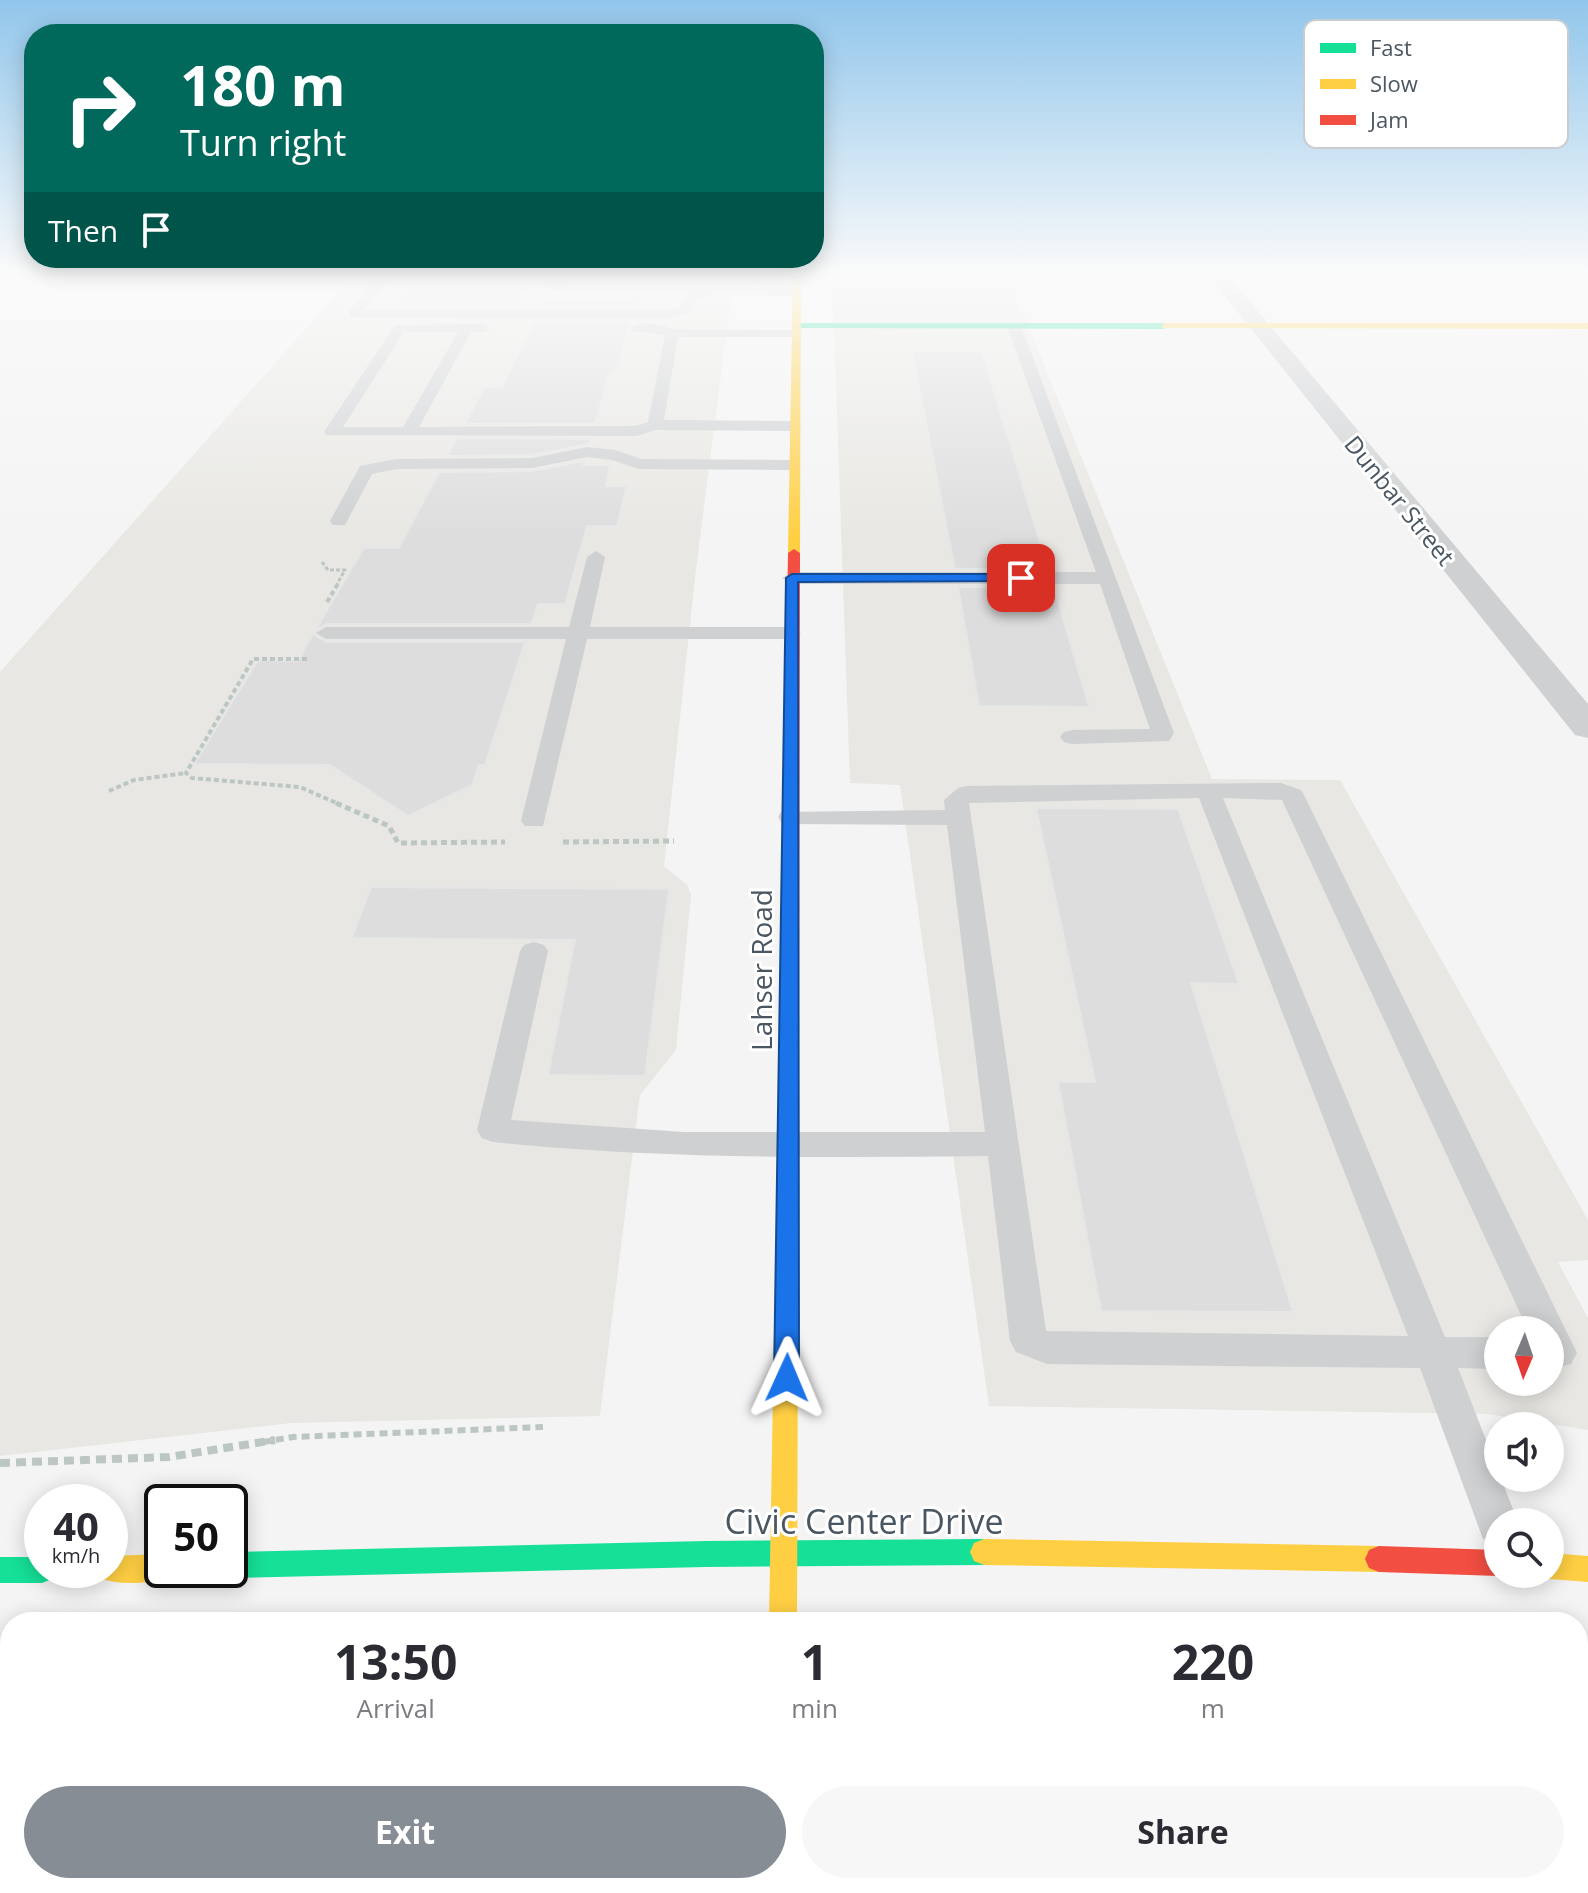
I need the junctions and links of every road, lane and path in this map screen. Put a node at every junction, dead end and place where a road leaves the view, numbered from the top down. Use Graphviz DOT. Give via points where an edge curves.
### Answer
graph roads {
  1 [pos="380,359"];
  2 [pos="449,359"];
  3 [pos="667,359"];
  4 [pos="794,359"];
  5 [pos="1026,359"];
  6 [pos="1286,359"];
  7 [pos="655,425"];
  8 [pos="793,426"];
  9 [pos="409,431"];
  10 [pos="532,463"];
  11 [pos="639,464"];
  12 [pos="793,465"];
  13 [pos="572,468"];
  14 [pos="610,468"];
  15 [pos="339,521"];
  16 [pos="596,557"];
  17 [pos="792,578"];
  18 [pos="1108,578"];
  19 [pos="326,633"];
  20 [pos="578,633"];
  21 [pos="791,633"];
  22 [pos="314,659"];
  23 [pos="1588,727"];
  24 [pos="1072,737"];
  25 [pos="186,773"];
  26 [pos="109,791"];
  27 [pos="1208,791"];
  28 [pos="790,817"];
  29 [pos="958,818"];
  30 [pos="534,821"];
  31 [pos="674,841"];
  32 [pos="505,842"];
  33 [pos="551,842"];
  34 [pos="534,951"];
  35 [pos="1002,1144"];
  36 [pos="790,1145"];
  37 [pos="1540,1316"];
  38 [pos="1433,1353"];
  39 [pos="1484,1353"];
  40 [pos="543,1427"];
  41 [pos="0,1463"];
  42 [pos="1492,1508"];
  43 [pos="782,1552"];
  44 [pos="1484,1563"];
  45 [pos="248,1565"];
  46 [pos="1564,1567"];
  47 [pos="1588,1569"];
  48 [pos="783,1612"];
  1 -- 9 [label="lane" via="332,432"];
  2 -- 9 [label="lane"];
  3 -- 7 [label="lane"];
  4 -- 8 [label="main road, Lahser Road"];
  5 -- 18 [label="lane"];
  6 -- 23 [label="street, Dunbar Street"];
  7 -- 8 [label="lane"];
  7 -- 9 [label="lane" via="636,431"];
  8 -- 12 [label="main road, Lahser Road"];
  10 -- 11 [label="lane" via="587,452"];
  10 -- 13 [label="lane"];
  10 -- 15 [label="lane" via="396,464 366,470"];
  11 -- 12 [label="lane"];
  11 -- 14 [label="lane"];
  12 -- 17 [label="main road, Lahser Road"];
  16 -- 20 [label="lane"];
  17 -- 18 [label="lane"];
  17 -- 21 [label="main road, Lahser Road"];
  18 -- 24 [label="lane" via="1163,733"];
  19 -- 20 [label="lane"];
  20 -- 21 [label="lane"];
  20 -- 30 [label="lane"];
  21 -- 28 [label="main road, Lahser Road"];
  22 -- 25 [label="path" via="253,659"];
  25 -- 26 [label="path" via="134,780"];
  25 -- 32 [label="path" via="192,778 300,787 389,826 398,843"];
  27 -- 29 [label="lane" via="967,793 956,800"];
  27 -- 37 [label="lane" via="1281,790 1292,795"];
  27 -- 38 [label="lane"];
  28 -- 29 [label="lane"];
  28 -- 36 [label="main road, Lahser Road"];
  29 -- 35 [label="lane"];
  31 -- 33 [label="path"];
  34 -- 36 [label="lane" via="493,1130 574,1140"];
  35 -- 36 [label="lane"];
  35 -- 38 [label="lane" via="1029,1341 1047,1348"];
  36 -- 43 [label="main road, Lahser Road"];
  38 -- 39 [label="lane"];
  38 -- 42 [label="lane"];
  40 -- 41 [label="path" via="293,1437 169,1457"];
  43 -- 44 [label="main road, Civic Center Drive" via="1185,1553"];
  43 -- 45 [label="main road, Civic Center Drive"];
  43 -- 48 [label="main road, Lahser Road"];
  46 -- 47 [label="main road"];
}
